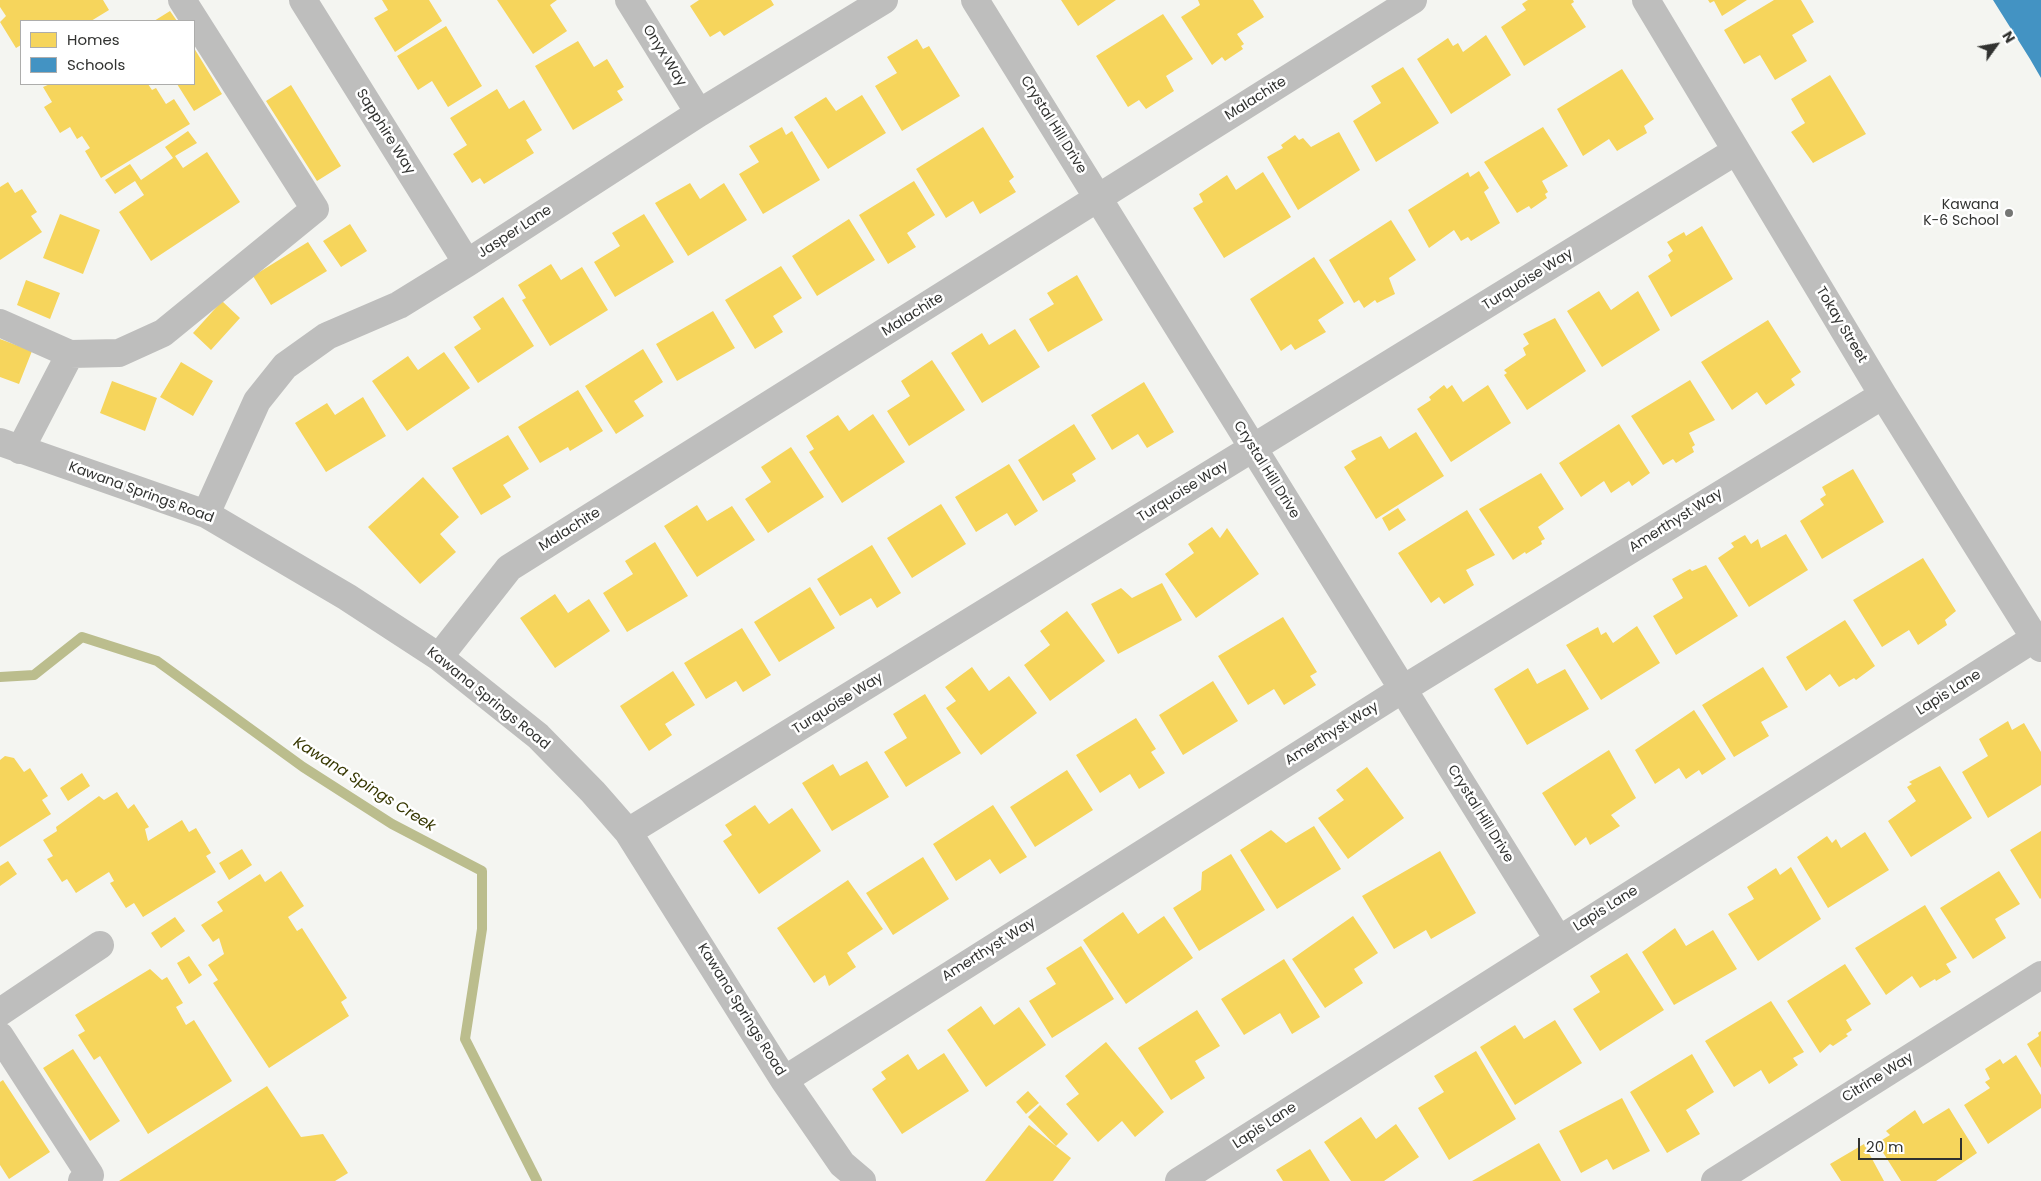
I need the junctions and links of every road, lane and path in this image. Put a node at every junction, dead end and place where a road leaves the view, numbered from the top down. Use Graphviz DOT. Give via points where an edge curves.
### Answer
graph roads {
  1 [pos="182,0"];
  2 [pos="303,0"];
  3 [pos="629,0"];
  4 [pos="884,0"];
  5 [pos="975,0"];
  6 [pos="1413,0"];
  7 [pos="1646,0"];
  8 [pos="195,20"];
  9 [pos="195,20"];
  10 [pos="699,113"];
  11 [pos="1736,151"];
  12 [pos="1098,199"];
  13 [pos="467,264"];
  14 [pos="0,323"];
  15 [pos="70,354"];
  16 [pos="1883,395"];
  17 [pos="10,446"];
  18 [pos="1253,449"];
  19 [pos="206,514"];
  20 [pos="2038,643"];
  21 [pos="439,657"];
  22 [pos="1403,689"];
  23 [pos="628,832"];
  24 [pos="1558,939"];
  25 [pos="100,945"];
  26 [pos="2041,975"];
  27 [pos="0,1012"];
  28 [pos="0,1036"];
  29 [pos="784,1080"];
  30 [pos="82,1181"];
  31 [pos="862,1181"];
  32 [pos="1179,1181"];
  33 [pos="1715,1181"];
  1 -- 8 [label="street"];
  2 -- 13 [label="street, Sapphire Way"];
  3 -- 10 [label="street, Onyx Way"];
  4 -- 10 [label="street, Jasper Lane"];
  5 -- 12 [label="street, Crystal Hill Drive"];
  6 -- 12 [label="street, Malachite"];
  7 -- 11 [label="street, Tokay Street"];
  9 -- 15 [label="street" via="315,209 163,334 119,353"];
  10 -- 13 [label="street, Jasper Lane"];
  11 -- 16 [label="street, Tokay Street"];
  11 -- 18 [label="street, Turquoise Way"];
  12 -- 18 [label="street, Crystal Hill Drive"];
  12 -- 21 [label="street, Malachite" via="509,568"];
  13 -- 19 [label="street, Jasper Lane" via="399,304 327,336 285,366 257,401"];
  14 -- 15 [label="street"];
  15 -- 17 [label="street"];
  16 -- 20 [label="street, Tokay Street"];
  16 -- 22 [label="street, Amerthyst Way"];
  17 -- 19 [label="street, Kawana Springs Road"];
  18 -- 22 [label="street, Crystal Hill Drive"];
  18 -- 23 [label="street, Turquoise Way"];
  19 -- 21 [label="street, Kawana Springs Road" via="347,597"];
  20 -- 24 [label="street, Lapis Lane"];
  21 -- 23 [label="street, Kawana Springs Road" via="538,736"];
  22 -- 24 [label="street, Crystal Hill Drive"];
  22 -- 29 [label="street, Amerthyst Way"];
  23 -- 29 [label="street, Kawana Springs Road"];
  24 -- 32 [label="street, Lapis Lane"];
  25 -- 27 [label="street"];
  26 -- 33 [label="street, Citrine Way"];
  28 -- 30 [label="street" via="90,1176"];
  29 -- 31 [label="street, Kawana Springs Road" via="842,1164"];
}
